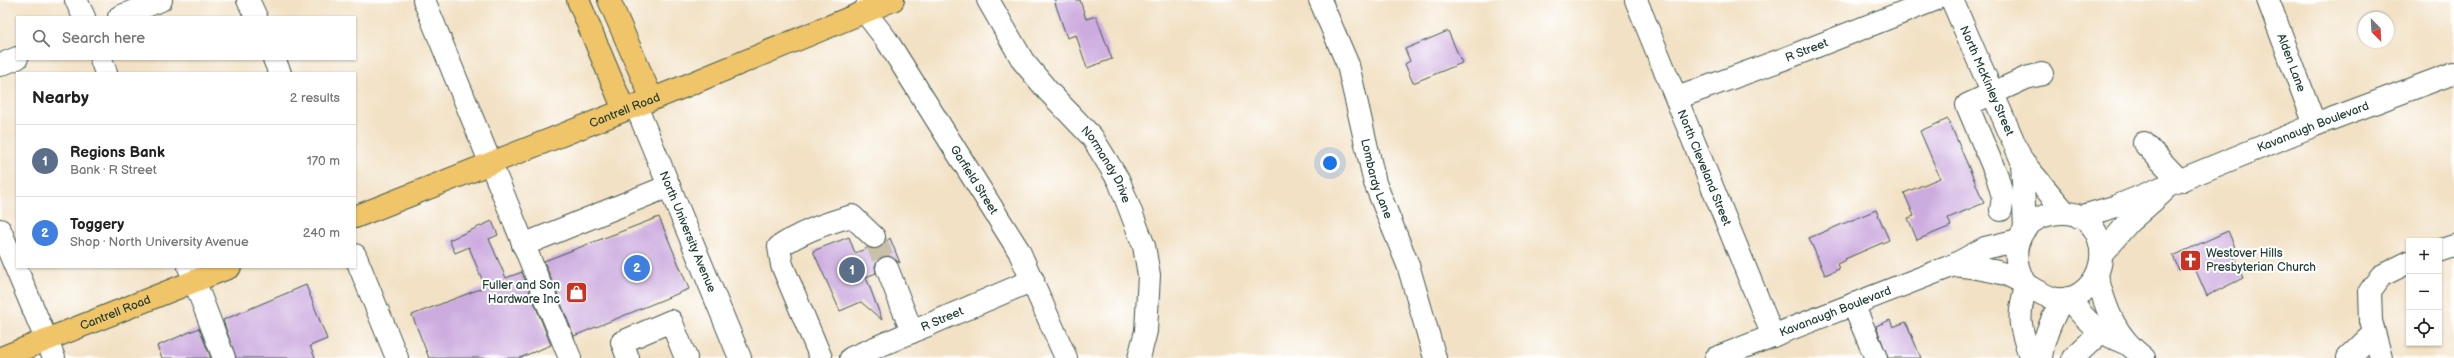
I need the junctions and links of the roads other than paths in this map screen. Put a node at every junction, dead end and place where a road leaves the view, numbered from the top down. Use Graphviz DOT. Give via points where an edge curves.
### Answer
graph roads {
  1 [pos="76,0"];
  2 [pos="161,0"];
  3 [pos="248,0"];
  4 [pos="424,0"];
  5 [pos="578,0"];
  6 [pos="609,0"];
  7 [pos="893,0"];
  8 [pos="988,0"];
  9 [pos="1320,0"];
  10 [pos="1636,0"];
  11 [pos="1934,0"];
  12 [pos="1952,0"];
  13 [pos="2268,0"];
  14 [pos="867,6"];
  15 [pos="84,16"];
  16 [pos="121,16"];
  17 [pos="256,16"];
  18 [pos="16,58"];
  19 [pos="101,60"];
  20 [pos="274,60"];
  21 [pos="0,65"];
  22 [pos="106,72"];
  23 [pos="280,72"];
  24 [pos="2454,72"];
  25 [pos="2042,74"];
  26 [pos="1992,92"];
  27 [pos="1677,98"];
  28 [pos="637,105"];
  29 [pos="2315,125"];
  30 [pos="2144,143"];
  31 [pos="2022,161"];
  32 [pos="490,163"];
  33 [pos="2176,183"];
  34 [pos="669,186"];
  35 [pos="2001,210"];
  36 [pos="2072,215"];
  37 [pos="356,217"];
  38 [pos="0,230"];
  39 [pos="2022,234"];
  40 [pos="874,238"];
  41 [pos="523,245"];
  42 [pos="2454,246"];
  43 [pos="2442,250"];
  44 [pos="2102,252"];
  45 [pos="356,257"];
  46 [pos="2406,264"];
  47 [pos="1954,265"];
  48 [pos="224,268"];
  49 [pos="887,268"];
  50 [pos="191,274"];
  51 [pos="2097,276"];
  52 [pos="1033,280"];
  53 [pos="2026,283"];
  54 [pos="2065,298"];
  55 [pos="1853,304"];
  56 [pos="912,332"];
  57 [pos="2101,332"];
  58 [pos="2374,332"];
  59 [pos="1773,336"];
  60 [pos="50,349"];
  61 [pos="2079,352"];
  62 [pos="2139,354"];
  63 [pos="1,358"];
  64 [pos="224,358"];
  65 [pos="397,358"];
  66 [pos="570,358"];
  67 [pos="628,358"];
  68 [pos="686,358"];
  69 [pos="740,358"];
  70 [pos="821,358"];
  71 [pos="851,358"];
  72 [pos="1066,358"];
  73 [pos="1139,358"];
  74 [pos="1435,358"];
  75 [pos="1718,358"];
  76 [pos="1876,358"];
  77 [pos="2031,358"];
  78 [pos="2041,358"];
  79 [pos="2348,358"];
  80 [pos="2381,358"];
  1 -- 15 [label="street"];
  2 -- 16 [label="street"];
  3 -- 17 [label="street"];
  4 -- 32 [label="street"];
  5 -- 28 [label="main road, North University Avenue"];
  6 -- 28 [label="main road, North University Avenue"];
  7 -- 14 [label="main road, Cantrell Road"];
  8 -- 73 [label="street, Normandy Drive" via="1023,61 1092,137 1119,182 1142,239 1149,275 1146,331"];
  9 -- 74 [label="street, Lombardy Lane" via="1348,65 1375,183 1408,265"];
  10 -- 27 [label="street, North Cleveland Street"];
  11 -- 27 [label="street, R Street"];
  12 -- 26 [label="street, North McKinley Street"];
  13 -- 29 [label="street, Alden Lane"];
  14 -- 28 [label="main road, Cantrell Road"];
  14 -- 52 [label="street, Garfield Street" via="1019,251"];
  18 -- 21 [label="street"];
  19 -- 22 [label="street"];
  20 -- 23 [label="street"];
  24 -- 29 [label="street, Kavanaugh Boulevard"];
  25 -- 26 [label="street"];
  26 -- 31 [label="street, North McKinley Street"];
  26 -- 35 [label="street" via="1967,105 1997,176 2003,197"];
  27 -- 59 [label="street, North Cleveland Street"];
  28 -- 32 [label="main road, Cantrell Road"];
  28 -- 34 [label="street, North University Avenue"];
  29 -- 33 [label="street, Kavanaugh Boulevard"];
  30 -- 33 [label="street"];
  31 -- 36 [label="street"];
  31 -- 39 [label="street"];
  32 -- 37 [label="main road, Cantrell Road"];
  32 -- 41 [label="street"];
  33 -- 36 [label="street, Kavanaugh Boulevard" via="2105,210"];
  33 -- 44 [label="street" via="2129,222"];
  34 -- 41 [label="street"];
  34 -- 69 [label="street, North University Avenue"];
  36 -- 39 [label="street" via="2050,213 2036,219"];
  36 -- 44 [label="street" via="2091,226 2099,238"];
  38 -- 60 [label="street"];
  39 -- 47 [label="street, Kavanaugh Boulevard" via="1986,248"];
  39 -- 53 [label="street" via="2015,256 2018,270"];
  40 -- 70 [label="street" via="852,216 828,223 779,247 782,265"];
  41 -- 66 [label="street"];
  42 -- 43 [label="street"];
  44 -- 51 [label="street" via="2101,267"];
  45 -- 65 [label="street"];
  46 -- 58 [label="street" via="2381,276 2370,291 2370,314"];
  47 -- 53 [label="street" via="1987,268"];
  47 -- 55 [label="street, Kavanaugh Boulevard"];
  48 -- 50 [label="main road, Cantrell Road"];
  49 -- 56 [label="street"];
  50 -- 60 [label="main road, Cantrell Road"];
  50 -- 64 [label="street"];
  51 -- 54 [label="street" via="2086,290"];
  51 -- 62 [label="street" via="2107,314"];
  52 -- 56 [label="street, R Street"];
  52 -- 72 [label="street, Garfield Street"];
  53 -- 54 [label="street" via="2046,297"];
  53 -- 77 [label="street" via="2020,330"];
  54 -- 57 [label="street" via="2090,325"];
  54 -- 78 [label="street" via="2044,339"];
  55 -- 59 [label="street, Kavanaugh Boulevard"];
  55 -- 76 [label="street"];
  56 -- 71 [label="street, R Street"];
  57 -- 61 [label="street"];
  57 -- 62 [label="street"];
  58 -- 79 [label="street"];
  58 -- 80 [label="street"];
  59 -- 75 [label="street, Kavanaugh Boulevard"];
  60 -- 63 [label="main road, Cantrell Road"];
  67 -- 68 [label="street" via="622,342 671,321"];
}
